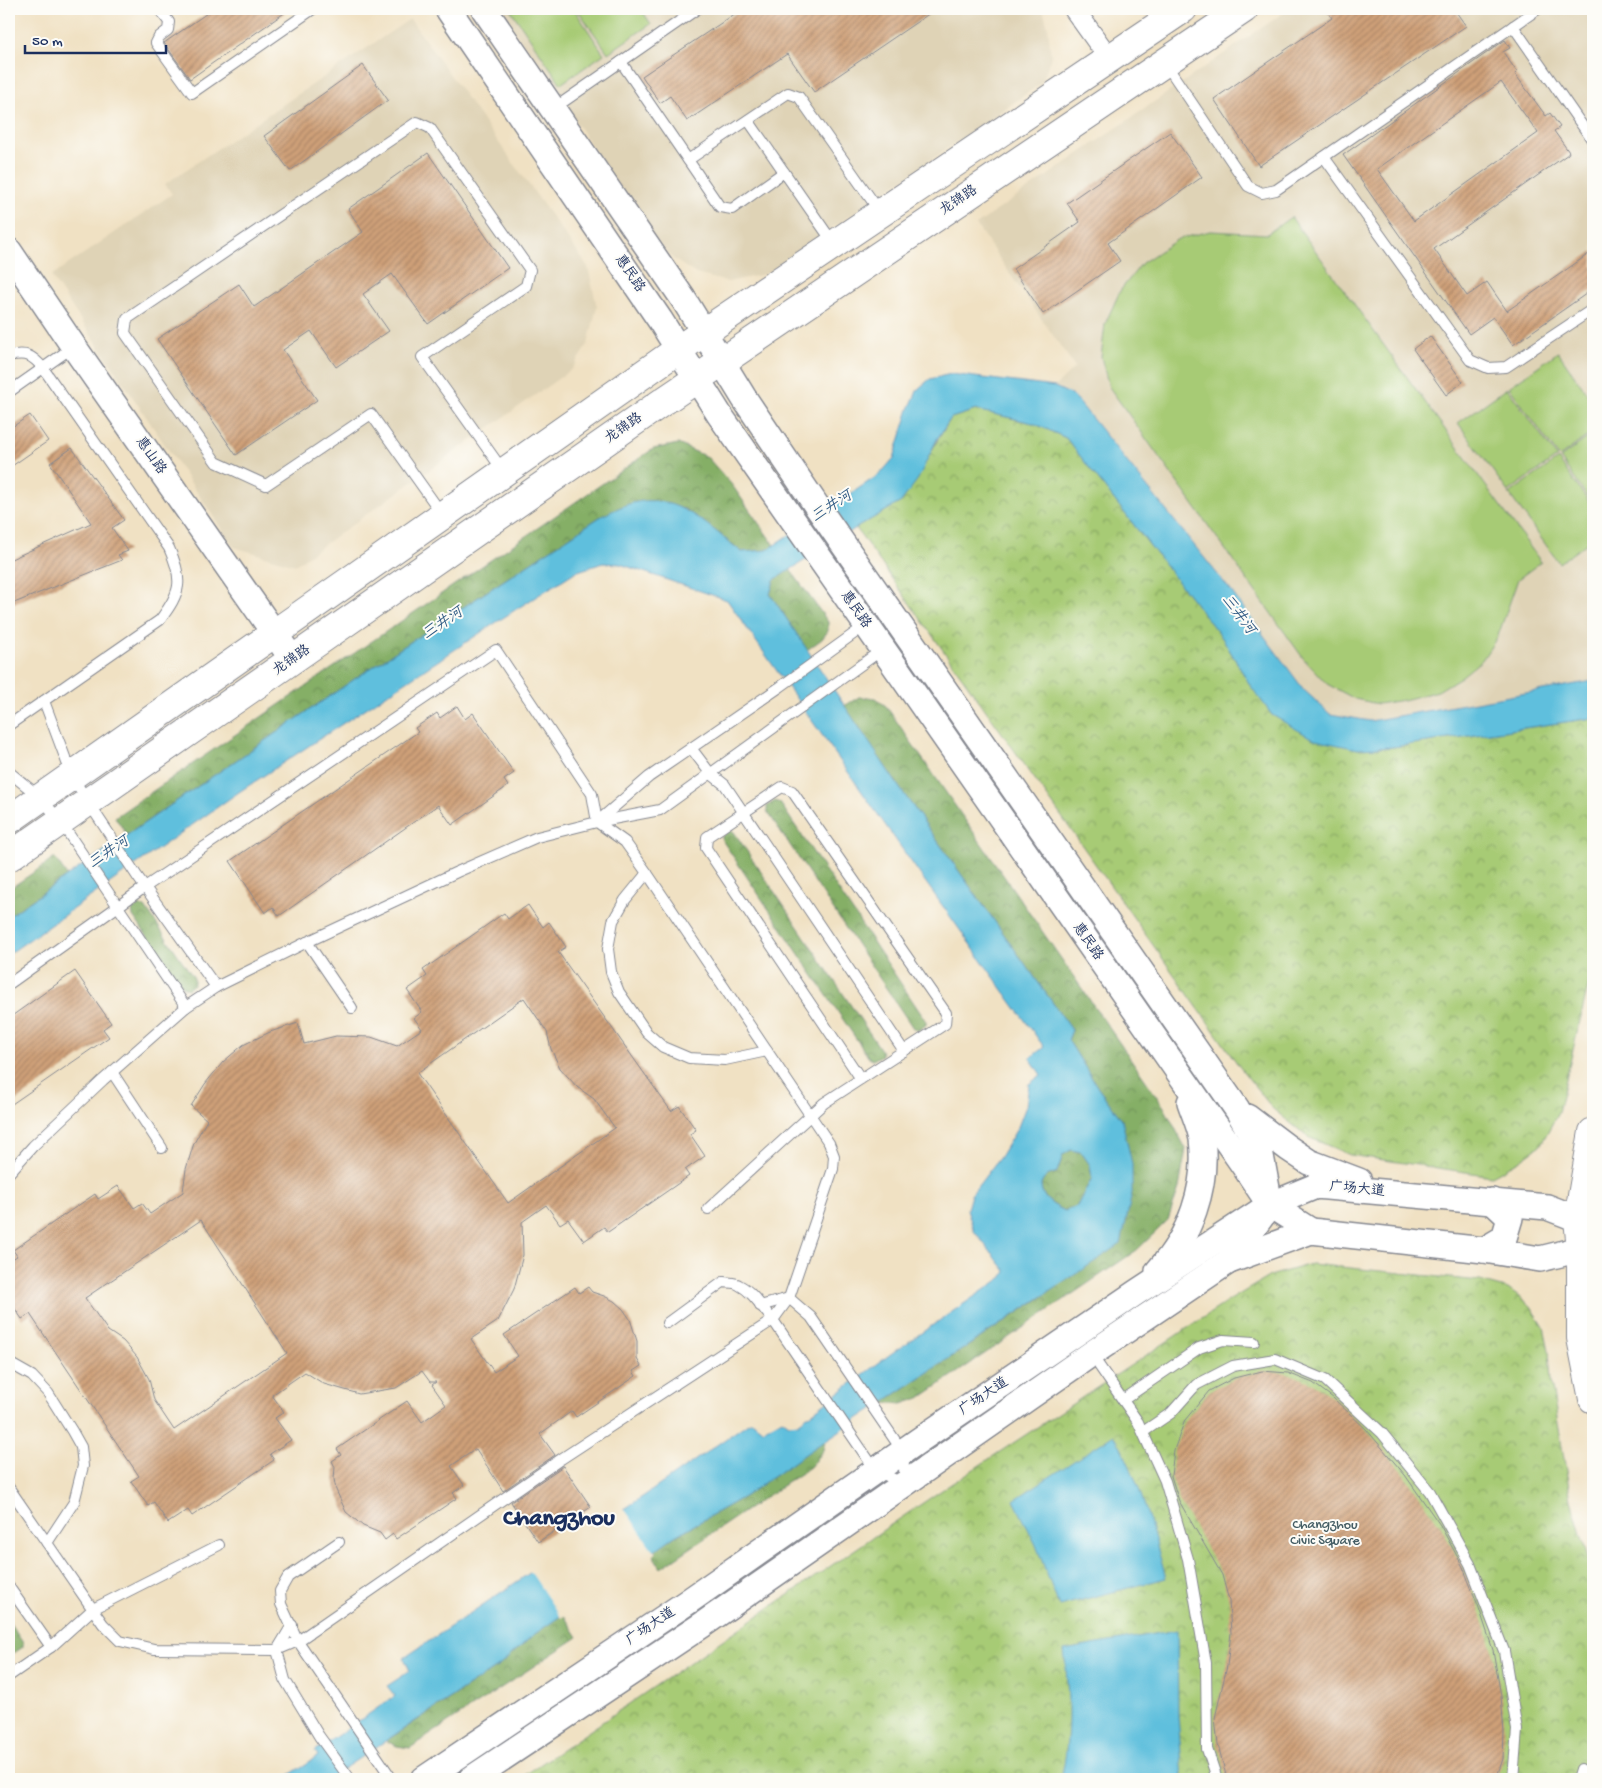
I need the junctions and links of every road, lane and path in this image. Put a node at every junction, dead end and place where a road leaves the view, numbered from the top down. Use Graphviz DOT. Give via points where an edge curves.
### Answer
graph roads {
  1 [pos="159,9"];
  2 [pos="313,9"];
  3 [pos="448,9"];
  4 [pos="484,9"];
  5 [pos="697,9"];
  6 [pos="1074,9"];
  7 [pos="1183,9"];
  8 [pos="1244,9"];
  9 [pos="1538,9"];
  10 [pos="1513,26"];
  11 [pos="1109,58"];
  12 [pos="621,62"];
  13 [pos="1164,62"];
  14 [pos="553,109"];
  15 [pos="748,120"];
  16 [pos="1593,142"];
  17 [pos="1324,157"];
  18 [pos="688,160"];
  19 [pos="784,172"];
  20 [pos="881,213"];
  21 [pos="834,244"];
  22 [pos="9,251"];
  23 [pos="1593,309"];
  24 [pos="704,333"];
  25 [pos="74,347"];
  26 [pos="679,350"];
  27 [pos="9,356"];
  28 [pos="722,361"];
  29 [pos="43,368"];
  30 [pos="696,378"];
  31 [pos="9,392"];
  32 [pos="505,472"];
  33 [pos="443,516"];
  34 [pos="866,625"];
  35 [pos="276,634"];
  36 [pos="883,649"];
  37 [pos="293,660"];
  38 [pos="44,701"];
  39 [pos="9,725"];
  40 [pos="691,748"];
  41 [pos="9,772"];
  42 [pos="710,773"];
  43 [pos="72,776"];
  44 [pos="40,798"];
  45 [pos="88,802"];
  46 [pos="744,813"];
  47 [pos="9,820"];
  48 [pos="60,821"];
  49 [pos="597,822"];
  50 [pos="9,857"];
  51 [pos="647,873"];
  52 [pos="145,887"];
  53 [pos="118,907"];
  54 [pos="307,942"];
  55 [pos="9,984"];
  56 [pos="216,987"];
  57 [pos="186,1007"];
  58 [pos="352,1008"];
  59 [pos="767,1051"];
  60 [pos="904,1051"];
  61 [pos="112,1072"];
  62 [pos="1182,1076"];
  63 [pos="861,1079"];
  64 [pos="1237,1110"];
  65 [pos="810,1115"];
  66 [pos="1593,1132"];
  67 [pos="162,1148"];
  68 [pos="9,1173"];
  69 [pos="1392,1193"];
  70 [pos="1492,1201"];
  71 [pos="1270,1206"];
  72 [pos="708,1209"];
  73 [pos="1311,1231"];
  74 [pos="1586,1236"];
  75 [pos="1484,1250"];
  76 [pos="1229,1261"];
  77 [pos="1137,1292"];
  78 [pos="789,1298"];
  79 [pos="760,1306"];
  80 [pos="773,1320"];
  81 [pos="667,1322"];
  82 [pos="1254,1342"];
  83 [pos="1091,1354"];
  84 [pos="9,1363"];
  85 [pos="1593,1399"];
  86 [pos="1123,1400"];
  87 [pos="1142,1432"];
  88 [pos="903,1452"];
  89 [pos="876,1471"];
  90 [pos="905,1484"];
  91 [pos="9,1488"];
  92 [pos="339,1542"];
  93 [pos="47,1543"];
  94 [pos="219,1545"];
  95 [pos="9,1587"];
  96 [pos="93,1610"];
  97 [pos="292,1625"];
  98 [pos="298,1641"];
  99 [pos="51,1647"];
  100 [pos="276,1650"];
  101 [pos="9,1676"];
  102 [pos="349,1778"];
  103 [pos="392,1779"];
  104 [pos="424,1779"];
  105 [pos="471,1779"];
  106 [pos="1217,1779"];
  107 [pos="1513,1779"];
  1 -- 2 [label="lane" via="169,22 168,30 156,44 192,93"];
  3 -- 26 [label="street, 惠民路"];
  4 -- 14 [label="street, 惠民路"];
  5 -- 12 [label="lane"];
  6 -- 11 [label="street"];
  7 -- 11 [label="main road"];
  8 -- 13 [label="main road, 龙锦路"];
  9 -- 10 [label="lane"];
  10 -- 16 [label="lane"];
  10 -- 17 [label="lane"];
  11 -- 20 [label="main road"];
  12 -- 14 [label="lane"];
  12 -- 18 [label="lane"];
  13 -- 17 [label="lane" via="1248,186 1262,193 1276,190"];
  13 -- 28 [label="main road, 龙锦路"];
  14 -- 24 [label="street, 惠民路"];
  15 -- 18 [label="lane"];
  15 -- 19 [label="lane"];
  15 -- 20 [label="lane" via="788,93 799,96"];
  17 -- 23 [label="lane" via="1470,360 1488,368 1506,367"];
  18 -- 19 [label="lane" via="720,207 732,209"];
  19 -- 21 [label="lane"];
  20 -- 21 [label="main road"];
  21 -- 24 [label="main road"];
  22 -- 25 [label="street, 惠山路"];
  24 -- 26 [label="main road"];
  24 -- 28 [label="street, 惠民路"];
  25 -- 29 [label="lane"];
  25 -- 35 [label="street, 惠山路"];
  26 -- 30 [label="street, 惠民路"];
  26 -- 32 [label="main road"];
  27 -- 29 [label="lane" via="21,353 35,358"];
  28 -- 30 [label="main road, 龙锦路"];
  28 -- 64 [label="street, 惠民路" via="818,508"];
  29 -- 31 [label="lane"];
  29 -- 38 [label="lane" via="169,548 178,568 179,586 160,620"];
  30 -- 34 [label="street, 惠民路"];
  30 -- 37 [label="main road, 龙锦路"];
  32 -- 33 [label="main road"];
  32 -- 33 [label="lane" via="422,358 526,286 530,270 430,128 417,122 127,319 125,334 216,462 266,485 371,414"];
  33 -- 35 [label="main road"];
  34 -- 36 [label="street, 惠民路"];
  34 -- 40 [label="lane"];
  35 -- 37 [label="street, 惠山路"];
  35 -- 43 [label="main road"];
  36 -- 42 [label="lane"];
  36 -- 62 [label="street, 惠民路"];
  37 -- 45 [label="main road, 龙锦路"];
  38 -- 39 [label="lane"];
  38 -- 43 [label="lane"];
  40 -- 42 [label="lane"];
  40 -- 49 [label="lane" via="649,777"];
  41 -- 44 [label="lane"];
  42 -- 46 [label="lane" via="725,785"];
  42 -- 49 [label="lane" via="660,810"];
  43 -- 44 [label="main road"];
  43 -- 45 [label="lane"];
  44 -- 47 [label="main road"];
  44 -- 48 [label="lane"];
  45 -- 48 [label="main road, 龙锦路"];
  45 -- 52 [label="lane"];
  46 -- 60 [label="lane"];
  46 -- 60 [label="lane" via="782,787 792,791 946,1013 945,1024"];
  46 -- 63 [label="lane" via="708,837 706,848"];
  48 -- 50 [label="main road, 龙锦路"];
  48 -- 53 [label="lane"];
  49 -- 51 [label="lane" via="625,842"];
  49 -- 52 [label="lane" via="592,794 496,650"];
  49 -- 54 [label="lane" via="538,837"];
  51 -- 59 [label="lane"];
  51 -- 59 [label="lane" via="613,921 608,949 616,985 637,1019 663,1047 689,1058 725,1060"];
  52 -- 53 [label="lane"];
  52 -- 56 [label="lane"];
  53 -- 55 [label="lane"];
  53 -- 57 [label="lane"];
  54 -- 56 [label="lane"];
  54 -- 58 [label="lane"];
  56 -- 57 [label="lane"];
  57 -- 61 [label="lane"];
  59 -- 65 [label="lane"];
  60 -- 63 [label="lane"];
  61 -- 67 [label="lane"];
  61 -- 68 [label="lane"];
  62 -- 71 [label="street, 惠民路"];
  62 -- 77 [label="street" via="1202,1138 1202,1179 1190,1224 1167,1261"];
  63 -- 65 [label="lane" via="824,1102"];
  64 -- 69 [label="street" via="1309,1162"];
  64 -- 71 [label="street, 惠民路" via="1260,1150"];
  65 -- 72 [label="lane"];
  65 -- 78 [label="lane" via="829,1143 834,1156 833,1170"];
  66 -- 74 [label="main road"];
  69 -- 70 [label="street, 广场大道"];
  69 -- 71 [label="street, 广场大道" via="1316,1186"];
  70 -- 74 [label="street, 广场大道" via="1547,1206"];
  70 -- 75 [label="street" via="1510,1218 1504,1238"];
  71 -- 73 [label="street, 惠民路"];
  71 -- 76 [label="street"];
  71 -- 77 [label="street, 广场大道"];
  73 -- 75 [label="street, 广场大道"];
  73 -- 76 [label="street, 广场大道"];
  74 -- 75 [label="street, 广场大道" via="1540,1259"];
  74 -- 85 [label="main road" via="1582,1338"];
  76 -- 83 [label="street, 广场大道"];
  77 -- 88 [label="street, 广场大道"];
  78 -- 79 [label="lane"];
  78 -- 80 [label="lane"];
  78 -- 88 [label="lane" via="811,1317"];
  79 -- 80 [label="lane"];
  79 -- 81 [label="lane" via="738,1283 723,1282"];
  80 -- 89 [label="lane"];
  80 -- 98 [label="lane" via="561,1459"];
  82 -- 86 [label="lane" via="1223,1340 1199,1348"];
  83 -- 86 [label="lane"];
  83 -- 90 [label="street, 广场大道"];
  84 -- 93 [label="lane" via="32,1376 48,1394 80,1447 83,1466 74,1502"];
  86 -- 87 [label="lane"];
  87 -- 106 [label="lane" via="1165,1481 1188,1559 1206,1663 1206,1749"];
  87 -- 107 [label="lane" via="1171,1413 1196,1385 1233,1366 1275,1359 1325,1380 1375,1426 1430,1492 1470,1564 1504,1651 1518,1730"];
  88 -- 89 [label="street, 广场大道"];
  88 -- 90 [label="lane"];
  89 -- 90 [label="lane"];
  89 -- 104 [label="street, 广场大道"];
  90 -- 105 [label="street, 广场大道" via="702,1626"];
  91 -- 93 [label="lane"];
  92 -- 97 [label="lane" via="288,1578 280,1591 281,1604"];
  93 -- 96 [label="lane"];
  94 -- 96 [label="lane"];
  95 -- 99 [label="lane"];
  96 -- 99 [label="lane"];
  96 -- 100 [label="lane" via="120,1641 154,1649"];
  97 -- 98 [label="lane"];
  97 -- 100 [label="lane"];
  98 -- 100 [label="lane"];
  98 -- 103 [label="lane"];
  99 -- 101 [label="lane"];
  100 -- 102 [label="lane" via="284,1680"];
}
